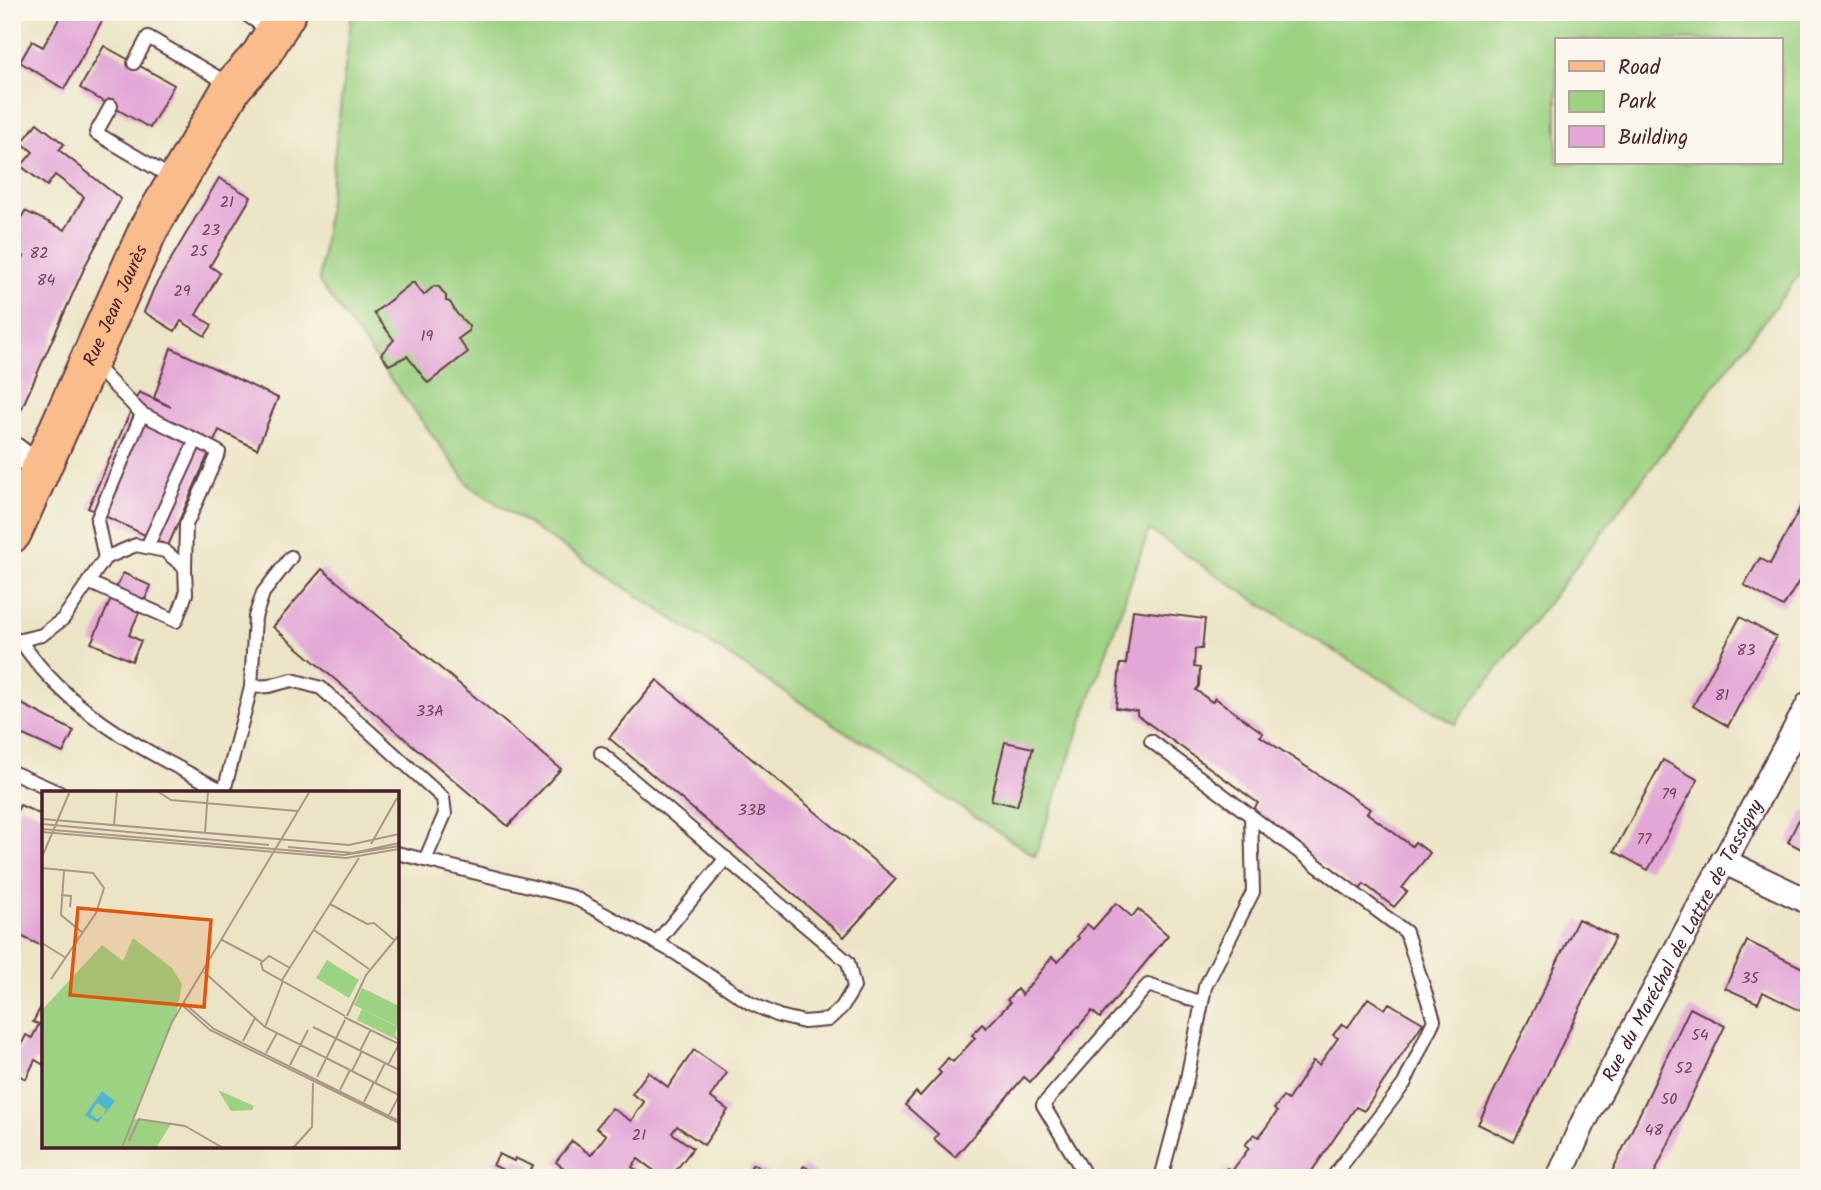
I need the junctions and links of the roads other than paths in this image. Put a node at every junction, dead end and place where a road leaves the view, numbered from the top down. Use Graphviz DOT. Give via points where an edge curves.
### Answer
graph roads {
  1 [pos="268,16"];
  2 [pos="134,63"];
  3 [pos="233,86"];
  4 [pos="111,106"];
  5 [pos="176,180"];
  6 [pos="89,360"];
  7 [pos="142,414"];
  8 [pos="196,440"];
  9 [pos="27,459"];
  10 [pos="12,533"];
  11 [pos="147,547"];
  12 [pos="291,557"];
  13 [pos="105,558"];
  14 [pos="185,568"];
  15 [pos="88,582"];
  16 [pos="16,641"];
  17 [pos="251,687"];
  18 [pos="1809,704"];
  19 [pos="1151,741"];
  20 [pos="601,753"];
  21 [pos="12,772"];
  22 [pos="55,791"];
  23 [pos="223,791"];
  24 [pos="225,791"];
  25 [pos="1251,816"];
  26 [pos="399,854"];
  27 [pos="726,858"];
  28 [pos="425,860"];
  29 [pos="1723,861"];
  30 [pos="1809,901"];
  31 [pos="656,943"];
  32 [pos="1202,1003"];
  33 [pos="1087,1178"];
  34 [pos="1161,1178"];
  35 [pos="1332,1178"];
  36 [pos="1559,1178"];
  1 -- 3 [label="main road, Rue Jean Jaurès" via="253,64"];
  2 -- 3 [label="lane" via="148,37"];
  3 -- 5 [label="main road, Rue Jean Jaurès"];
  4 -- 5 [label="lane" via="96,133"];
  5 -- 6 [label="main road, Rue Jean Jaurès"];
  6 -- 7 [label="lane"];
  6 -- 9 [label="main road, Rue Jean Jaurès"];
  7 -- 8 [label="lane"];
  7 -- 13 [label="lane" via="97,520"];
  8 -- 11 [label="lane"];
  8 -- 14 [label="lane" via="219,453 186,525"];
  9 -- 10 [label="main road, Rue Jean Jaurès"];
  11 -- 13 [label="lane" via="136,545"];
  11 -- 14 [label="lane" via="165,551"];
  12 -- 17 [label="lane" via="262,593 255,617"];
  13 -- 15 [label="lane"];
  14 -- 15 [label="lane" via="186,594 176,621"];
  15 -- 16 [label="lane" via="64,619 42,635"];
  16 -- 23 [label="lane" via="78,706 123,739"];
  17 -- 24 [label="lane"];
  17 -- 28 [label="lane" via="292,680 321,688 443,798 445,814"];
  18 -- 29 [label="street, Rue du Maréchal de Lattre de Tassigny"];
  19 -- 25 [label="lane"];
  20 -- 27 [label="lane"];
  21 -- 22 [label="lane"];
  25 -- 32 [label="lane" via="1253,892 1205,987"];
  25 -- 35 [label="lane" via="1406,932 1434,1020 1404,1084"];
  26 -- 28 [label="lane"];
  27 -- 31 [label="lane"];
  27 -- 31 [label="lane" via="848,962 854,987 842,1007 828,1020 804,1022 779,1016 750,1003"];
  28 -- 31 [label="lane" via="573,898"];
  29 -- 30 [label="street"];
  29 -- 36 [label="street, Rue du Maréchal de Lattre de Tassigny" via="1583,1123"];
  32 -- 33 [label="lane" via="1148,985 1043,1105"];
  32 -- 34 [label="lane"];
}
